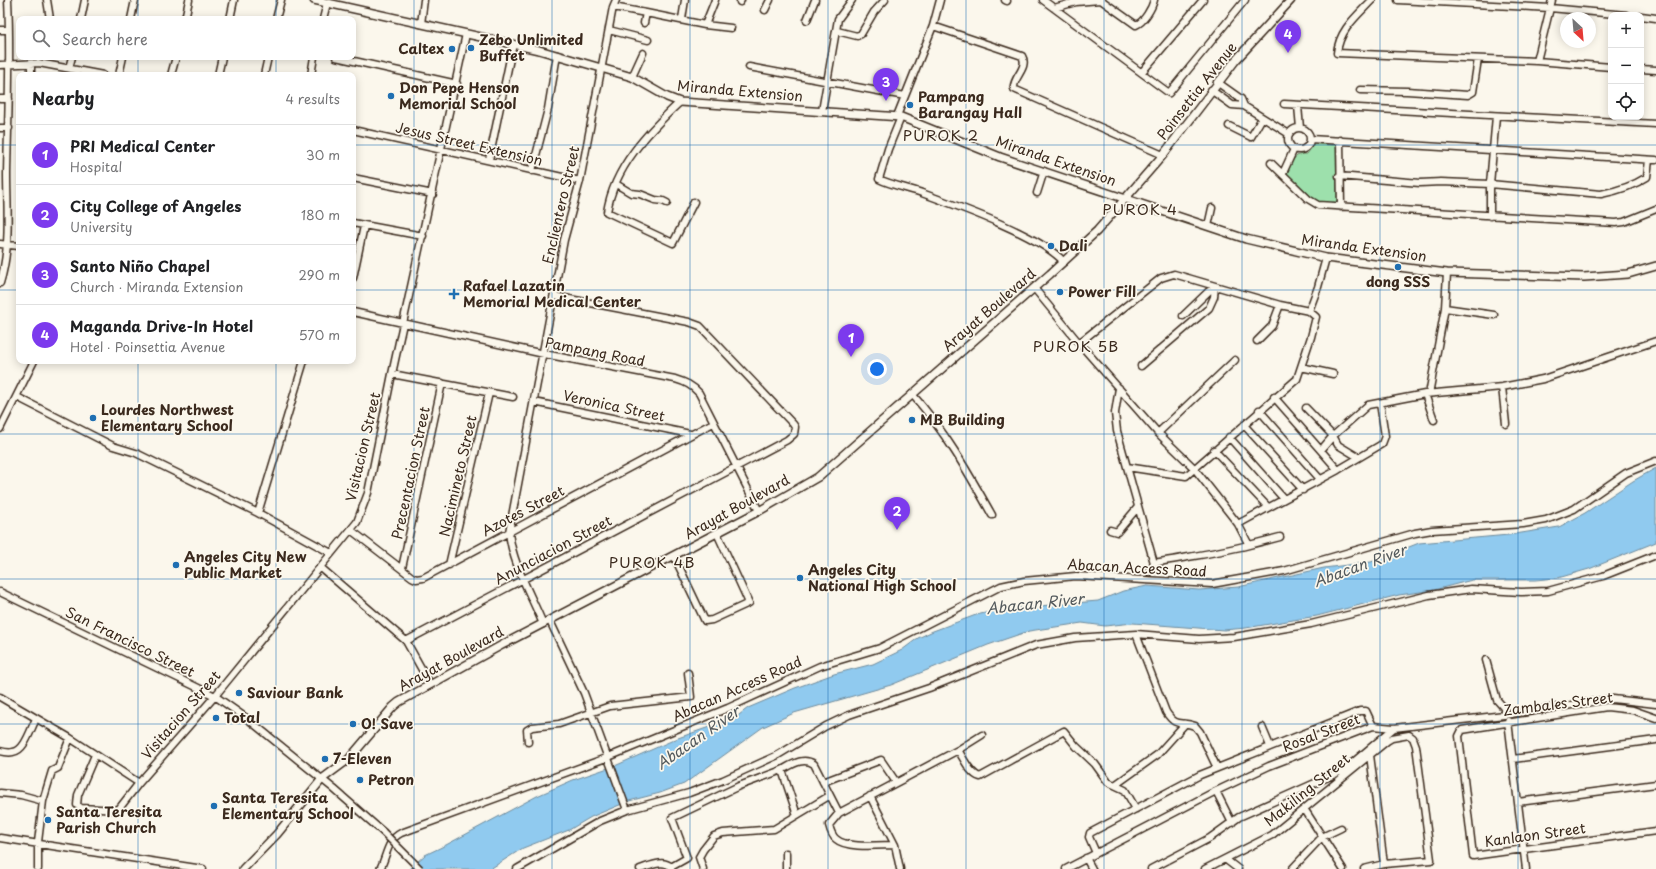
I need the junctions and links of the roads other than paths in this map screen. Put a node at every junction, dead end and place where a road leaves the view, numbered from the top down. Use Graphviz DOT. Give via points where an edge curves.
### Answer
graph roads {
  1 [pos="8,0"];
  2 [pos="47,0"];
  3 [pos="85,0"];
  4 [pos="135,0"];
  5 [pos="189,0"];
  6 [pos="234,0"];
  7 [pos="314,0"];
  8 [pos="424,0"];
  9 [pos="616,0"];
  10 [pos="685,0"];
  11 [pos="714,0"];
  12 [pos="770,0"];
  13 [pos="815,0"];
  14 [pos="852,0"];
  15 [pos="884,0"];
  16 [pos="940,0"];
  17 [pos="1043,0"];
  18 [pos="1100,0"];
  19 [pos="1154,0"];
  20 [pos="1203,0"];
  21 [pos="1245,0"];
  22 [pos="1291,0"];
  23 [pos="1372,0"];
  24 [pos="1398,0"];
  25 [pos="1552,0"];
  26 [pos="280,1"];
  27 [pos="327,3"];
  28 [pos="613,7"];
  29 [pos="1054,8"];
  30 [pos="1550,8"];
  31 [pos="765,10"];
  32 [pos="646,13"];
  33 [pos="1608,13"];
  34 [pos="50,16"];
  35 [pos="82,16"];
  36 [pos="132,16"];
  37 [pos="186,16"];
  38 [pos="231,16"];
  39 [pos="277,16"];
  40 [pos="324,16"];
  41 [pos="1644,16"];
  42 [pos="1656,18"];
  43 [pos="682,19"];
  44 [pos="807,20"];
  45 [pos="644,23"];
  46 [pos="421,24"];
  47 [pos="705,25"];
  48 [pos="933,26"];
  49 [pos="731,28"];
  50 [pos="0,30"];
  51 [pos="9,30"];
  52 [pos="609,30"];
  53 [pos="836,31"];
  54 [pos="466,34"];
  55 [pos="648,40"];
  56 [pos="513,44"];
  57 [pos="643,52"];
  58 [pos="557,55"];
  59 [pos="1478,58"];
  60 [pos="71,60"];
  61 [pos="122,60"];
  62 [pos="175,60"];
  63 [pos="221,60"];
  64 [pos="267,60"];
  65 [pos="314,60"];
  66 [pos="349,60"];
  67 [pos="1537,61"];
  68 [pos="31,63"];
  69 [pos="9,64"];
  70 [pos="0,65"];
  71 [pos="749,67"];
  72 [pos="1608,67"];
  73 [pos="69,68"];
  74 [pos="601,68"];
  75 [pos="1644,69"];
  76 [pos="1656,70"];
  77 [pos="31,72"];
  78 [pos="88,72"];
  79 [pos="120,72"];
  80 [pos="172,72"];
  81 [pos="219,72"];
  82 [pos="265,72"];
  83 [pos="312,72"];
  84 [pos="1142,72"];
  85 [pos="632,77"];
  86 [pos="826,82"];
  87 [pos="1217,82"];
  88 [pos="457,84"];
  89 [pos="1211,90"];
  90 [pos="1360,90"];
  91 [pos="905,96"];
  92 [pos="9,98"];
  93 [pos="0,99"];
  94 [pos="680,102"];
  95 [pos="1284,104"];
  96 [pos="1244,106"];
  97 [pos="1298,106"];
  98 [pos="822,111"];
  99 [pos="1496,116"];
  100 [pos="899,117"];
  101 [pos="1262,118"];
  102 [pos="1656,124"];
  103 [pos="1229,126"];
  104 [pos="0,128"];
  105 [pos="9,128"];
  106 [pos="1300,128"];
  107 [pos="356,131"];
  108 [pos="1289,134"];
  109 [pos="1310,139"];
  110 [pos="1340,140"];
  111 [pos="442,149"];
  112 [pos="1294,149"];
  113 [pos="1494,149"];
  114 [pos="1163,154"];
  115 [pos="489,160"];
  116 [pos="1649,160"];
  117 [pos="1656,160"];
  118 [pos="1271,163"];
  119 [pos="532,171"];
  120 [pos="1044,171"];
  121 [pos="1283,173"];
  122 [pos="1339,176"];
  123 [pos="356,179"];
  124 [pos="580,181"];
  125 [pos="616,184"];
  126 [pos="1490,184"];
  127 [pos="1037,193"];
  128 [pos="432,194"];
  129 [pos="1126,199"];
  130 [pos="694,202"];
  131 [pos="667,203"];
  132 [pos="1341,207"];
  133 [pos="1212,208"];
  134 [pos="1656,209"];
  135 [pos="1490,216"];
  136 [pos="356,224"];
  137 [pos="364,226"];
  138 [pos="1208,226"];
  139 [pos="423,236"];
  140 [pos="3,244"];
  141 [pos="16,246"];
  142 [pos="1326,258"];
  143 [pos="1064,262"];
  144 [pos="356,264"];
  145 [pos="1656,266"];
  146 [pos="1447,273"];
  147 [pos="0,283"];
  148 [pos="1215,287"];
  149 [pos="1034,288"];
  150 [pos="554,296"];
  151 [pos="1280,306"];
  152 [pos="1445,308"];
  153 [pos="1309,311"];
  154 [pos="356,313"];
  155 [pos="1494,315"];
  156 [pos="1183,316"];
  157 [pos="403,323"];
  158 [pos="1257,341"];
  159 [pos="1656,341"];
  160 [pos="1079,343"];
  161 [pos="544,354"];
  162 [pos="1235,360"];
  163 [pos="33,364"];
  164 [pos="303,364"];
  165 [pos="1141,366"];
  166 [pos="1301,367"];
  167 [pos="392,374"];
  168 [pos="1333,374"];
  169 [pos="442,383"];
  170 [pos="1502,387"];
  171 [pos="1119,388"];
  172 [pos="489,393"];
  173 [pos="912,394"];
  174 [pos="1427,394"];
  175 [pos="17,397"];
  176 [pos="513,397"];
  177 [pos="1274,397"];
  178 [pos="534,402"];
  179 [pos="1380,403"];
  180 [pos="1306,408"];
  181 [pos="1259,410"];
  182 [pos="1434,420"];
  183 [pos="713,424"];
  184 [pos="1506,424"];
  185 [pos="1244,425"];
  186 [pos="0,429"];
  187 [pos="1158,433"];
  188 [pos="690,434"];
  189 [pos="1333,436"];
  190 [pos="1229,437"];
  191 [pos="1214,450"];
  192 [pos="1321,450"];
  193 [pos="1358,457"];
  194 [pos="1656,461"];
  195 [pos="1127,467"];
  196 [pos="736,468"];
  197 [pos="1194,468"];
  198 [pos="1338,470"];
  199 [pos="1320,479"];
  200 [pos="1303,490"];
  201 [pos="1284,499"];
  202 [pos="1138,507"];
  203 [pos="1268,508"];
  204 [pos="759,511"];
  205 [pos="258,513"];
  206 [pos="992,514"];
  207 [pos="1238,524"];
  208 [pos="351,530"];
  209 [pos="1110,530"];
  210 [pos="509,532"];
  211 [pos="717,533"];
  212 [pos="1280,537"];
  213 [pos="1249,545"];
  214 [pos="331,553"];
  215 [pos="1656,555"];
  216 [pos="674,556"];
  217 [pos="1154,563"];
  218 [pos="449,565"];
  219 [pos="320,566"];
  220 [pos="402,568"];
  221 [pos="1149,572"];
  222 [pos="524,578"];
  223 [pos="0,592"];
  224 [pos="546,622"];
  225 [pos="1136,634"];
  226 [pos="406,641"];
  227 [pos="1486,660"];
  228 [pos="688,673"];
  229 [pos="430,684"];
  230 [pos="215,696"];
  231 [pos="0,697"];
  232 [pos="1656,704"];
  233 [pos="590,713"];
  234 [pos="1504,715"];
  235 [pos="1656,718"];
  236 [pos="36,719"];
  237 [pos="1508,721"];
  238 [pos="1185,724"];
  239 [pos="1373,726"];
  240 [pos="1262,727"];
  241 [pos="1394,728"];
  242 [pos="1462,730"];
  243 [pos="982,736"];
  244 [pos="70,738"];
  245 [pos="1656,740"];
  246 [pos="528,742"];
  247 [pos="1270,746"];
  248 [pos="958,750"];
  249 [pos="0,751"];
  250 [pos="95,755"];
  251 [pos="1370,755"];
  252 [pos="1513,759"];
  253 [pos="607,760"];
  254 [pos="1217,768"];
  255 [pos="782,770"];
  256 [pos="322,780"];
  257 [pos="823,782"];
  258 [pos="896,782"];
  259 [pos="139,783"];
  260 [pos="1656,784"];
  261 [pos="1115,785"];
  262 [pos="1216,791"];
  263 [pos="0,794"];
  264 [pos="829,796"];
  265 [pos="870,796"];
  266 [pos="43,801"];
  267 [pos="1518,802"];
  268 [pos="626,808"];
  269 [pos="1136,809"];
  270 [pos="1304,810"];
  271 [pos="839,813"];
  272 [pos="797,815"];
  273 [pos="1232,822"];
  274 [pos="1341,828"];
  275 [pos="1656,831"];
  276 [pos="0,838"];
  277 [pos="1322,838"];
  278 [pos="38,842"];
  279 [pos="895,845"];
  280 [pos="1523,848"];
  281 [pos="786,853"];
  282 [pos="1096,853"];
  283 [pos="1086,858"];
  284 [pos="1226,859"];
  285 [pos="1384,864"];
  286 [pos="671,868"];
  287 [pos="38,869"];
  288 [pos="203,869"];
  289 [pos="243,869"];
  290 [pos="380,869"];
  291 [pos="420,869"];
  292 [pos="517,869"];
  293 [pos="640,869"];
  294 [pos="703,869"];
  295 [pos="786,869"];
  296 [pos="900,869"];
  297 [pos="1066,869"];
  298 [pos="1092,869"];
  299 [pos="1151,869"];
  300 [pos="1205,869"];
  301 [pos="1238,869"];
  302 [pos="1292,869"];
  303 [pos="1343,869"];
  304 [pos="1364,869"];
  305 [pos="1526,869"];
  1 -- 51 [label="street"];
  2 -- 34 [label="street"];
  3 -- 35 [label="street"];
  4 -- 36 [label="street"];
  5 -- 37 [label="street"];
  6 -- 38 [label="street"];
  7 -- 27 [label="main road, Miranda Extension"];
  8 -- 46 [label="street"];
  9 -- 28 [label="street, Enclientero Street"];
  10 -- 43 [label="street"];
  11 -- 47 [label="street"];
  12 -- 31 [label="street"];
  13 -- 44 [label="street"];
  14 -- 53 [label="street" via="838,19"];
  15 -- 53 [label="street" via="861,34 857,36"];
  16 -- 48 [label="street"];
  17 -- 29 [label="street"];
  18 -- 19 [label="street" via="1136,25 1140,23"];
  18 -- 29 [label="street" via="1076,2"];
  20 -- 84 [label="street"];
  21 -- 84 [label="street" via="1169,93"];
  22 -- 87 [label="main road, Poinsettia Avenue"];
  23 -- 59 [label="street" via="1345,28 1338,41 1337,53"];
  24 -- 30 [label="street"];
  25 -- 30 [label="street"];
  26 -- 39 [label="street"];
  27 -- 40 [label="street"];
  27 -- 46 [label="main road, Miranda Extension"];
  28 -- 32 [label="street"];
  28 -- 52 [label="street, Enclientero Street"];
  29 -- 84 [label="street"];
  30 -- 33 [label="street"];
  30 -- 67 [label="street"];
  32 -- 43 [label="street"];
  32 -- 45 [label="street"];
  41 -- 42 [label="street"];
  43 -- 47 [label="street"];
  46 -- 54 [label="main road, Miranda Extension"];
  47 -- 49 [label="street"];
  48 -- 91 [label="street"];
  48 -- 114 [label="street" via="1022,56 1024,64 1014,89"];
  50 -- 51 [label="street"];
  51 -- 69 [label="street"];
  52 -- 55 [label="street"];
  52 -- 74 [label="street, Enclientero Street"];
  53 -- 86 [label="street"];
  54 -- 56 [label="main road, Miranda Extension"];
  54 -- 88 [label="street, Visitacion Street"];
  56 -- 58 [label="main road, Miranda Extension"];
  56 -- 115 [label="street"];
  57 -- 85 [label="street"];
  58 -- 74 [label="main road, Miranda Extension"];
  58 -- 119 [label="street" via="548,109"];
  59 -- 67 [label="street"];
  59 -- 90 [label="street" via="1473,92 1468,95"];
  60 -- 73 [label="street"];
  61 -- 79 [label="street"];
  62 -- 80 [label="street"];
  63 -- 81 [label="street"];
  64 -- 82 [label="street"];
  65 -- 83 [label="street"];
  66 -- 88 [label="street"];
  67 -- 72 [label="street"];
  68 -- 69 [label="street"];
  68 -- 73 [label="street"];
  68 -- 77 [label="street"];
  69 -- 70 [label="street"];
  69 -- 92 [label="street"];
  71 -- 86 [label="street"];
  73 -- 78 [label="street"];
  74 -- 85 [label="main road, Miranda Extension"];
  74 -- 124 [label="street, Enclientero Street"];
  75 -- 76 [label="street"];
  85 -- 94 [label="main road, Miranda Extension"];
  86 -- 91 [label="street"];
  86 -- 98 [label="street"];
  87 -- 89 [label="main road, Poinsettia Avenue"];
  87 -- 96 [label="street" via="1241,99"];
  88 -- 111 [label="street, Visitacion Street"];
  89 -- 96 [label="street" via="1232,105"];
  89 -- 114 [label="main road, Poinsettia Avenue"];
  91 -- 100 [label="street"];
  92 -- 93 [label="street"];
  92 -- 105 [label="street"];
  94 -- 98 [label="main road, Miranda Extension"];
  94 -- 125 [label="street" via="643,138"];
  95 -- 97 [label="street"];
  96 -- 101 [label="street"];
  97 -- 99 [label="street"];
  97 -- 106 [label="street"];
  98 -- 100 [label="main road, Miranda Extension"];
  99 -- 102 [label="street"];
  99 -- 113 [label="street"];
  100 -- 120 [label="main road, Miranda Extension" via="1000,157"];
  100 -- 143 [label="street" via="879,179 1017,232 1056,254"];
  101 -- 103 [label="street" via="1251,137"];
  101 -- 108 [label="street"];
  104 -- 105 [label="street"];
  105 -- 140 [label="street"];
  106 -- 108 [label="street"];
  106 -- 109 [label="street" via="1306,130"];
  107 -- 111 [label="street, Jesus Street Extension"];
  108 -- 112 [label="street" via="1289,144"];
  109 -- 110 [label="street"];
  109 -- 112 [label="street" via="1305,149"];
  110 -- 113 [label="street"];
  110 -- 122 [label="street"];
  111 -- 115 [label="street, Jesus Street Extension"];
  111 -- 128 [label="street, Visitacion Street"];
  112 -- 121 [label="street"];
  113 -- 116 [label="street"];
  113 -- 126 [label="street"];
  114 -- 129 [label="main road, Poinsettia Avenue"];
  115 -- 119 [label="street, Jesus Street Extension"];
  116 -- 117 [label="street"];
  116 -- 126 [label="street" via="1647,177 1640,182 1601,194"];
  118 -- 121 [label="street"];
  119 -- 124 [label="street, Jesus Street Extension"];
  120 -- 127 [label="street"];
  120 -- 129 [label="main road, Miranda Extension"];
  121 -- 132 [label="street" via="1313,204"];
  122 -- 126 [label="street" via="1420,183"];
  122 -- 132 [label="street"];
  123 -- 128 [label="street"];
  124 -- 150 [label="street, Enclientero Street" via="564,240"];
  125 -- 130 [label="street" via="609,197 607,212 671,243 675,242"];
  125 -- 131 [label="street" via="631,193"];
  126 -- 135 [label="street"];
  128 -- 139 [label="street, Visitacion Street"];
  129 -- 138 [label="main road, Miranda Extension"];
  129 -- 143 [label="main road, Arayat Boulevard" via="1097,232"];
  132 -- 135 [label="street"];
  133 -- 138 [label="street"];
  134 -- 135 [label="street" via="1616,223"];
  136 -- 137 [label="street"];
  137 -- 139 [label="street"];
  137 -- 144 [label="street"];
  138 -- 142 [label="main road, Miranda Extension" via="1246,239"];
  139 -- 157 [label="street, Visitacion Street"];
  140 -- 141 [label="street"];
  140 -- 147 [label="street" via="5,264"];
  142 -- 146 [label="main road, Miranda Extension"];
  142 -- 153 [label="street"];
  143 -- 149 [label="main road, Arayat Boulevard"];
  145 -- 146 [label="main road, Miranda Extension" via="1628,274 1605,276"];
  146 -- 152 [label="street"];
  148 -- 151 [label="street"];
  148 -- 156 [label="street"];
  148 -- 160 [label="street" via="1174,274 1161,278"];
  148 -- 165 [label="street" via="1209,308"];
  149 -- 160 [label="street"];
  149 -- 173 [label="main road, Arayat Boulevard"];
  150 -- 161 [label="street, Enclientero Street"];
  150 -- 196 [label="street, Anunciacion Street" via="700,326 795,427 794,434 787,440"];
  151 -- 153 [label="street"];
  151 -- 158 [label="street" via="1272,326"];
  152 -- 155 [label="street"];
  152 -- 174 [label="street"];
  153 -- 166 [label="street" via="1316,317"];
  154 -- 157 [label="street, Pampang Road"];
  157 -- 161 [label="street, Pampang Road"];
  157 -- 167 [label="street, Visitacion Street"];
  159 -- 170 [label="street" via="1554,376"];
  160 -- 171 [label="street"];
  161 -- 178 [label="street, Enclientero Street"];
  161 -- 183 [label="street, Pampang Road" via="682,381 694,387 699,393"];
  162 -- 187 [label="street"];
  163 -- 175 [label="street"];
  164 -- 205 [label="street"];
  166 -- 168 [label="street"];
  166 -- 177 [label="street" via="1297,379"];
  167 -- 169 [label="street"];
  167 -- 208 [label="street, Visitacion Street" via="368,493"];
  169 -- 172 [label="street"];
  169 -- 220 [label="street, Precentacion Street"];
  170 -- 174 [label="street"];
  170 -- 184 [label="street"];
  171 -- 187 [label="street"];
  171 -- 195 [label="street" via="1115,413"];
  172 -- 176 [label="street"];
  172 -- 218 [label="street, Nacimineto Street"];
  173 -- 204 [label="main road, Arayat Boulevard" via="818,478"];
  173 -- 206 [label="street" via="937,423 959,455"];
  174 -- 179 [label="street"];
  174 -- 182 [label="street"];
  175 -- 186 [label="street"];
  175 -- 205 [label="street" via="114,446 136,453"];
  177 -- 181 [label="street"];
  177 -- 192 [label="street"];
  178 -- 188 [label="street, Veronica Street"];
  178 -- 210 [label="street, Enclientero Street"];
  179 -- 189 [label="street" via="1362,409"];
  179 -- 193 [label="street" via="1385,436 1382,444"];
  180 -- 189 [label="street"];
  181 -- 185 [label="street"];
  181 -- 199 [label="street"];
  183 -- 188 [label="street, Azotes Street"];
  183 -- 196 [label="street, Pampang Road"];
  185 -- 190 [label="street"];
  185 -- 200 [label="street"];
  187 -- 197 [label="street"];
  188 -- 210 [label="street, Azotes Street"];
  189 -- 192 [label="street"];
  189 -- 193 [label="street" via="1338,445"];
  190 -- 191 [label="street"];
  190 -- 201 [label="street"];
  191 -- 197 [label="street"];
  191 -- 203 [label="street"];
  192 -- 198 [label="street"];
  193 -- 198 [label="street"];
  194 -- 253 [label="street, Abacan Access Road" via="1626,473 1574,509 1546,520 1415,533 1284,571 1212,584 1076,576 1001,586 880,648 820,666"];
  195 -- 197 [label="street" via="1183,477"];
  195 -- 202 [label="street"];
  196 -- 204 [label="street, Pampang Road"];
  196 -- 222 [label="street, Anunciacion Street"];
  197 -- 207 [label="street"];
  198 -- 199 [label="street"];
  199 -- 200 [label="street"];
  200 -- 201 [label="street"];
  201 -- 203 [label="street"];
  202 -- 209 [label="street" via="1117,532"];
  202 -- 217 [label="street"];
  203 -- 207 [label="street"];
  204 -- 211 [label="main road, Arayat Boulevard"];
  205 -- 214 [label="street"];
  207 -- 213 [label="street"];
  208 -- 214 [label="street, Visitacion Street"];
  208 -- 220 [label="street, Azotes Street"];
  210 -- 218 [label="street, Azotes Street"];
  210 -- 222 [label="street, Enclientero Street"];
  211 -- 216 [label="main road, Arayat Boulevard"];
  211 -- 216 [label="street" via="749,603 706,621"];
  212 -- 213 [label="street"];
  213 -- 217 [label="street"];
  214 -- 219 [label="street, Visitacion Street"];
  215 -- 225 [label="street" via="1603,576 1548,591 1471,589 1436,594 1322,621 1234,638 1199,639"];
  216 -- 224 [label="main road, Arayat Boulevard"];
  217 -- 221 [label="street"];
  218 -- 220 [label="street, Azotes Street" via="419,579 412,577"];
  219 -- 226 [label="street"];
  219 -- 230 [label="street, Visitacion Street"];
  222 -- 224 [label="street, Enclientero Street"];
  222 -- 226 [label="street, Anunciacion Street"];
  223 -- 230 [label="street, San Francisco Street"];
  224 -- 229 [label="main road, Arayat Boulevard"];
  224 -- 233 [label="street, Enclientero Street" via="584,693"];
  225 -- 238 [label="street" via="1166,712 1171,720"];
  225 -- 268 [label="street" via="1064,639 1028,647 929,688 849,714 778,756 723,780 688,793"];
  226 -- 229 [label="street"];
  227 -- 234 [label="street" via="1498,700 1504,708"];
  228 -- 233 [label="street" via="691,696 610,706"];
  229 -- 256 [label="main road, Arayat Boulevard" via="393,707 349,759"];
  230 -- 256 [label="street, San Francisco Street" via="250,720"];
  230 -- 259 [label="street, Visitacion Street"];
  231 -- 236 [label="street"];
  232 -- 234 [label="street, Rosal Street" via="1613,699"];
  233 -- 246 [label="street" via="559,724 529,728 526,733"];
  233 -- 253 [label="street, Enclientero Street"];
  234 -- 241 [label="street, Rosal Street"];
  235 -- 237 [label="street, Zambales Street" via="1633,710 1607,707"];
  236 -- 244 [label="street"];
  236 -- 249 [label="street" via="18,751"];
  237 -- 242 [label="street, Zambales Street"];
  237 -- 252 [label="street"];
  238 -- 254 [label="street" via="1195,726 1200,732"];
  238 -- 261 [label="street" via="1157,755"];
  239 -- 241 [label="street, Rosal Street"];
  239 -- 247 [label="street" via="1366,712 1360,711"];
  239 -- 262 [label="street, Rosal Street" via="1269,766"];
  240 -- 247 [label="street"];
  241 -- 273 [label="street" via="1344,770"];
  242 -- 280 [label="street, Kanlaon Street" via="1459,736 1473,856"];
  243 -- 248 [label="street"];
  244 -- 250 [label="street"];
  244 -- 266 [label="street" via="58,768 52,771"];
  245 -- 252 [label="street"];
  247 -- 254 [label="street"];
  248 -- 258 [label="street"];
  248 -- 261 [label="street" via="972,772 980,777 1064,730 1108,782"];
  250 -- 259 [label="street"];
  250 -- 259 [label="street, Visitacion Street" via="77,799 78,807 118,810"];
  251 -- 270 [label="street, Makiling Street"];
  251 -- 285 [label="street"];
  251 -- 285 [label="street, Makiling Street" via="1392,738 1413,738 1431,860"];
  252 -- 267 [label="street"];
  253 -- 268 [label="street"];
  253 -- 290 [label="street, Abacan Access Road" via="401,833 393,838"];
  254 -- 269 [label="street"];
  255 -- 257 [label="street" via="799,762 811,762 817,767"];
  255 -- 272 [label="street"];
  255 -- 286 [label="street" via="740,786 673,818 687,858"];
  256 -- 289 [label="main road, Arayat Boulevard" via="277,834"];
  256 -- 291 [label="street, San Francisco Street, bridge" via="383,832"];
  257 -- 258 [label="street" via="881,760"];
  257 -- 264 [label="street"];
  258 -- 265 [label="street"];
  260 -- 267 [label="street"];
  261 -- 269 [label="street" via="1125,790"];
  262 -- 273 [label="street"];
  262 -- 282 [label="street, Rosal Street"];
  263 -- 266 [label="street" via="21,795"];
  264 -- 271 [label="street"];
  264 -- 272 [label="street"];
  265 -- 271 [label="street"];
  265 -- 279 [label="street"];
  266 -- 278 [label="street"];
  267 -- 280 [label="street"];
  268 -- 292 [label="street" via="576,833"];
  269 -- 282 [label="street" via="1090,833 1089,837"];
  270 -- 277 [label="street"];
  270 -- 284 [label="street, Makiling Street" via="1272,835"];
  271 -- 279 [label="street" via="829,825 837,840 854,845"];
  272 -- 294 [label="street" via="774,829 722,833 714,836 700,857"];
  273 -- 299 [label="street" via="1210,838"];
  274 -- 277 [label="street"];
  275 -- 280 [label="street, Kanlaon Street"];
  276 -- 278 [label="street"];
  277 -- 302 [label="street"];
  277 -- 303 [label="street"];
  278 -- 287 [label="street"];
  278 -- 288 [label="street"];
  279 -- 296 [label="street"];
  280 -- 305 [label="street"];
  281 -- 295 [label="street"];
  282 -- 283 [label="street, Rosal Street"];
  283 -- 297 [label="street, Rosal Street"];
  283 -- 298 [label="street"];
  284 -- 300 [label="street, Makiling Street"];
  284 -- 301 [label="street"];
  285 -- 304 [label="street"];
  286 -- 293 [label="street" via="666,863 661,863"];
}
